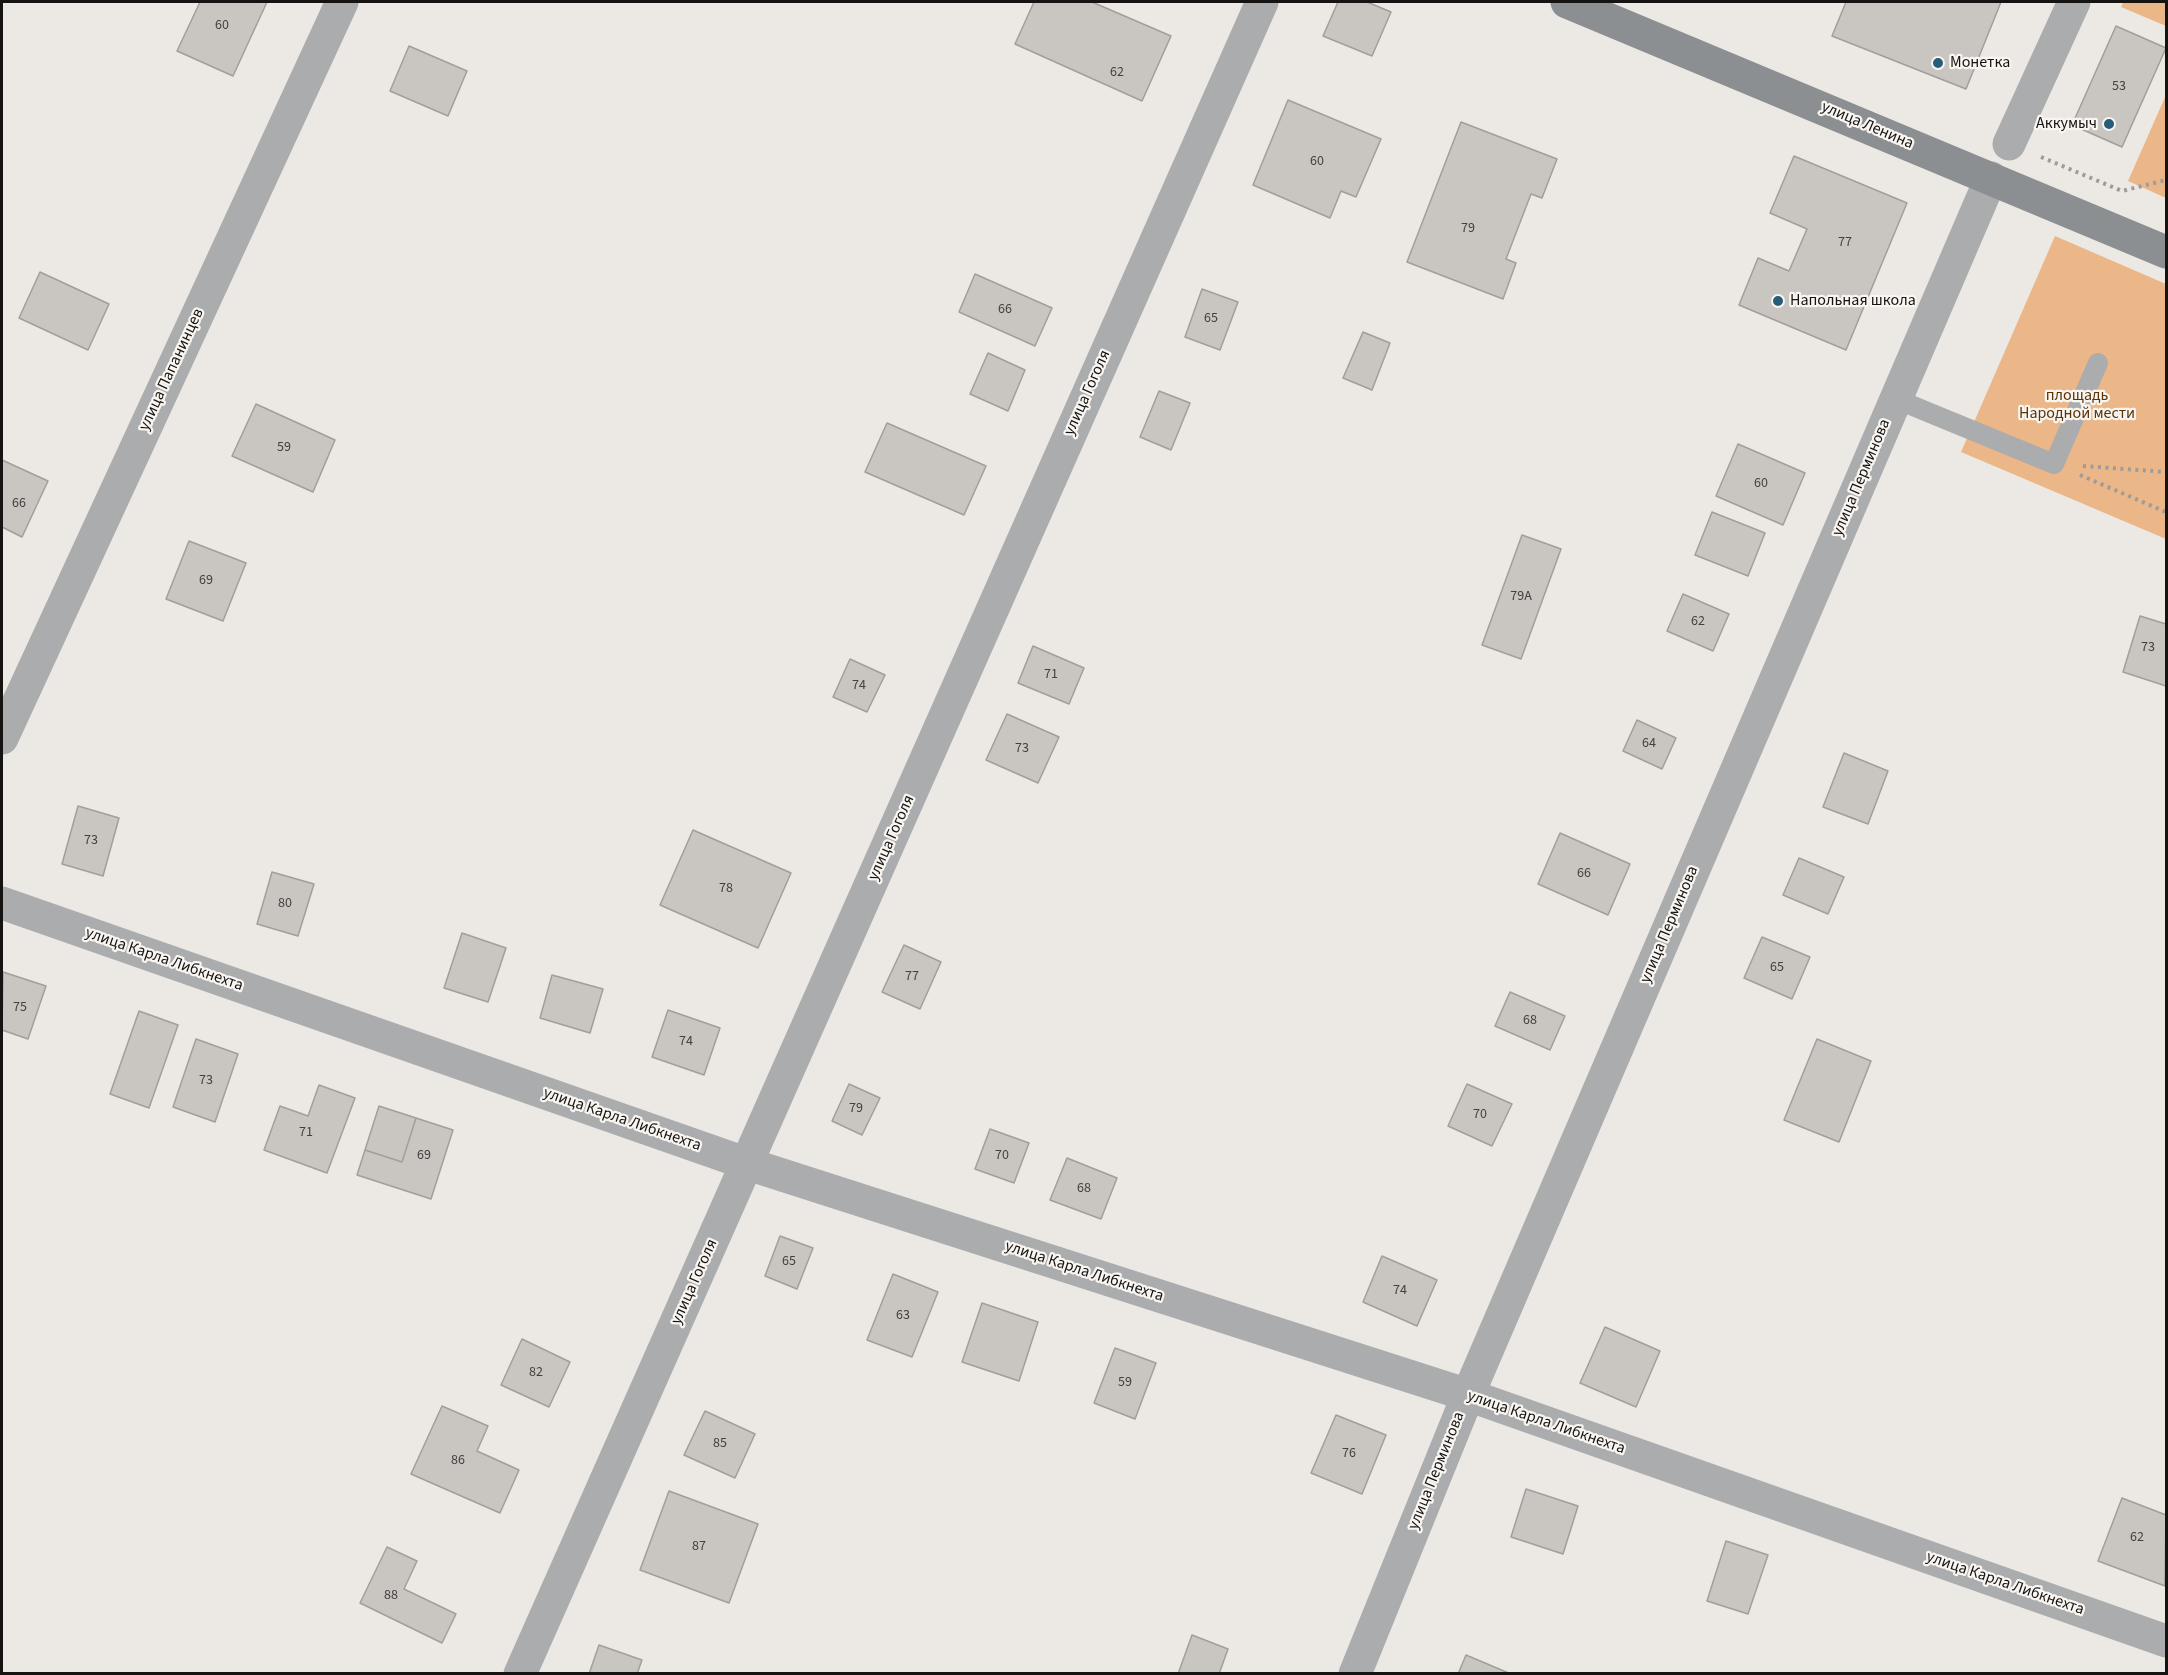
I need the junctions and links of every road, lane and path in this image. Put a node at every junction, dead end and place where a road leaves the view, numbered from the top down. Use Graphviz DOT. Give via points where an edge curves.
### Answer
graph roads {
  1 [pos="342,2"];
  2 [pos="1262,2"];
  3 [pos="1567,2"];
  4 [pos="2074,2"];
  5 [pos="2008,144"];
  6 [pos="1991,178"];
  7 [pos="2166,180"];
  8 [pos="2166,252"];
  9 [pos="2098,363"];
  10 [pos="1896,399"];
  11 [pos="2054,464"];
  12 [pos="2166,472"];
  13 [pos="2166,512"];
  14 [pos="2,738"];
  15 [pos="2,903"];
  16 [pos="748,1164"];
  17 [pos="1468,1395"];
  18 [pos="2166,1641"];
  19 [pos="520,1674"];
  20 [pos="1355,1674"];
  1 -- 14 [label="street, улица Папанинцев"];
  2 -- 16 [label="street, улица Гоголя"];
  3 -- 6 [label="street, улица Ленина"];
  4 -- 5 [label="street"];
  5 -- 7 [label="path" via="2122,191"];
  6 -- 8 [label="street, улица Ленина"];
  6 -- 10 [label="street, улица Перминова"];
  9 -- 11 [label="lane"];
  10 -- 11 [label="lane"];
  10 -- 17 [label="street, улица Перминова"];
  11 -- 12 [label="path"];
  11 -- 13 [label="path"];
  15 -- 16 [label="street, улица Карла Либкнехта"];
  16 -- 17 [label="street, улица Карла Либкнехта"];
  16 -- 19 [label="street, улица Гоголя"];
  17 -- 18 [label="street, улица Карла Либкнехта"];
  17 -- 20 [label="street, улица Перминова"];
}
